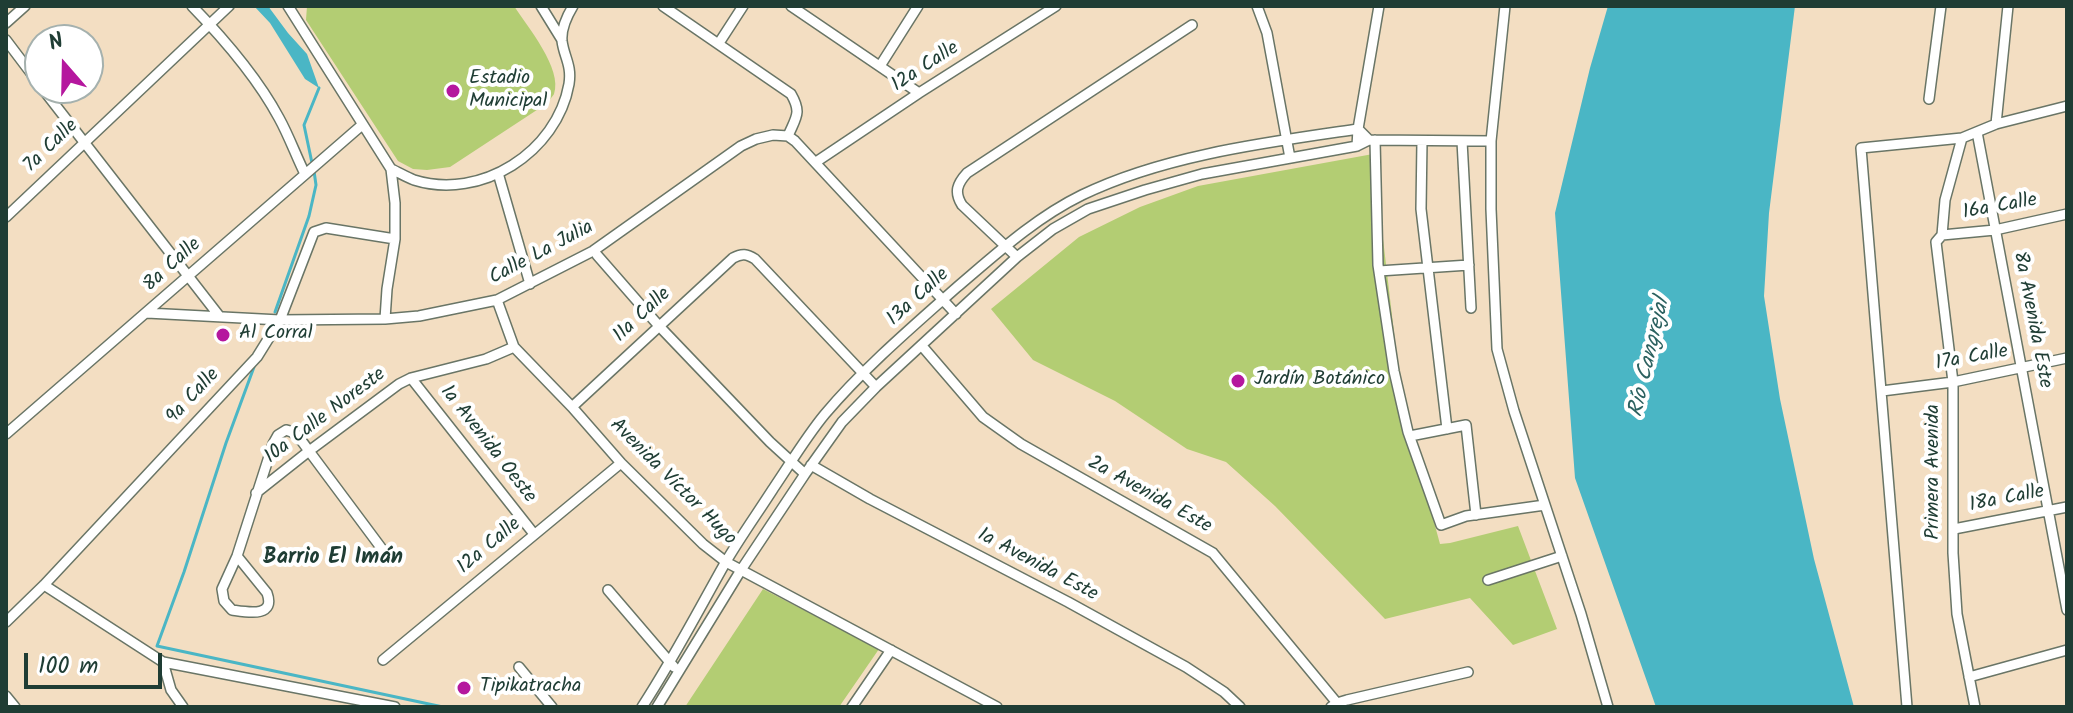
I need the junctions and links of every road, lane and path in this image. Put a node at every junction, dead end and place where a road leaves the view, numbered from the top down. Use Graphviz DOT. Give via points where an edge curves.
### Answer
graph roads {
  1 [pos="25,6"];
  2 [pos="192,6"];
  3 [pos="229,6"];
  4 [pos="288,6"];
  5 [pos="541,6"];
  6 [pos="573,6"];
  7 [pos="663,6"];
  8 [pos="743,6"];
  9 [pos="791,6"];
  10 [pos="918,6"];
  11 [pos="1257,6"];
  12 [pos="1379,6"];
  13 [pos="1505,6"];
  14 [pos="1941,6"];
  15 [pos="2008,6"];
  16 [pos="1054,7"];
  17 [pos="6,23"];
  18 [pos="209,24"];
  19 [pos="1192,25"];
  20 [pos="6,40"];
  21 [pos="562,40"];
  22 [pos="719,43"];
  23 [pos="24,64"];
  24 [pos="880,66"];
  25 [pos="919,93"];
  26 [pos="1929,99"];
  27 [pos="54,104"];
  28 [pos="2067,106"];
  29 [pos="1996,124"];
  30 [pos="362,125"];
  31 [pos="1358,129"];
  32 [pos="1977,132"];
  33 [pos="788,136"];
  34 [pos="1962,138"];
  35 [pos="1286,139"];
  36 [pos="1372,140"];
  37 [pos="1422,141"];
  38 [pos="1462,141"];
  39 [pos="1491,141"];
  40 [pos="83,142"];
  41 [pos="1357,146"];
  42 [pos="1290,158"];
  43 [pos="816,162"];
  44 [pos="391,169"];
  45 [pos="1140,172"];
  46 [pos="498,173"];
  47 [pos="305,174"];
  48 [pos="1145,190"];
  49 [pos="2067,214"];
  50 [pos="6,217"];
  51 [pos="1995,230"];
  52 [pos="1940,236"];
  53 [pos="395,239"];
  54 [pos="1005,245"];
  55 [pos="597,255"];
  56 [pos="1017,257"];
  57 [pos="1469,265"];
  58 [pos="1428,268"];
  59 [pos="1379,271"];
  60 [pos="187,276"];
  61 [pos="530,284"];
  62 [pos="497,300"];
  63 [pos="943,300"];
  64 [pos="1471,308"];
  65 [pos="147,313"];
  66 [pos="956,314"];
  67 [pos="220,317"];
  68 [pos="385,319"];
  69 [pos="280,320"];
  70 [pos="659,326"];
  71 [pos="922,346"];
  72 [pos="514,347"];
  73 [pos="2067,358"];
  74 [pos="2022,368"];
  75 [pos="863,374"];
  76 [pos="411,378"];
  77 [pos="1953,382"];
  78 [pos="876,387"];
  79 [pos="1882,391"];
  80 [pos="572,407"];
  81 [pos="1447,429"];
  82 [pos="6,434"];
  83 [pos="1410,436"];
  84 [pos="309,451"];
  85 [pos="790,462"];
  86 [pos="621,463"];
  87 [pos="808,469"];
  88 [pos="256,494"];
  89 [pos="1545,505"];
  90 [pos="2067,507"];
  91 [pos="2049,510"];
  92 [pos="1476,515"];
  93 [pos="1954,529"];
  94 [pos="534,534"];
  95 [pos="385,553"];
  96 [pos="237,556"];
  97 [pos="1562,556"];
  98 [pos="726,562"];
  99 [pos="741,570"];
  100 [pos="1488,580"];
  101 [pos="44,585"];
  102 [pos="608,590"];
  103 [pos="2067,610"];
  104 [pos="6,622"];
  105 [pos="891,650"];
  106 [pos="2067,650"];
  107 [pos="383,660"];
  108 [pos="163,662"];
  109 [pos="670,664"];
  110 [pos="519,667"];
  111 [pos="680,671"];
  112 [pos="1468,672"];
  113 [pos="1969,677"];
  114 [pos="6,696"];
  115 [pos="1334,705"];
  116 [pos="15,707"];
  117 [pos="183,707"];
  118 [pos="395,707"];
  119 [pos="552,707"];
  120 [pos="642,707"];
  121 [pos="657,707"];
  122 [pos="852,707"];
  123 [pos="997,707"];
  124 [pos="1240,707"];
  125 [pos="1608,707"];
  126 [pos="1907,707"];
  127 [pos="1975,707"];
  1 -- 17 [label="street"];
  2 -- 18 [label="street"];
  3 -- 18 [label="street, 7a Calle"];
  4 -- 30 [label="street"];
  5 -- 21 [label="street"];
  6 -- 21 [label="street"];
  7 -- 22 [label="street"];
  8 -- 22 [label="street"];
  9 -- 24 [label="street"];
  10 -- 24 [label="street"];
  11 -- 35 [label="street" via="1267,33"];
  12 -- 31 [label="street"];
  13 -- 39 [label="street"];
  14 -- 26 [label="street"];
  15 -- 29 [label="street"];
  16 -- 25 [label="street, 12a Calle"];
  18 -- 40 [label="street, 7a Calle"];
  18 -- 47 [label="street" via="263,92"];
  19 -- 54 [label="street" via="960,180 957,197 962,205"];
  20 -- 23 [label="street"];
  21 -- 46 [label="street" via="570,63 561,110 545,139 523,160"];
  22 -- 33 [label="street" via="791,94 798,105"];
  24 -- 25 [label="street"];
  25 -- 43 [label="street, 12a Calle"];
  27 -- 40 [label="street"];
  28 -- 29 [label="street"];
  29 -- 32 [label="street"];
  30 -- 44 [label="street"];
  30 -- 47 [label="street, 8a Calle"];
  31 -- 35 [label="street, 13a Calle"];
  31 -- 36 [label="street"];
  31 -- 41 [label="street"];
  32 -- 34 [label="street"];
  32 -- 51 [label="street, 8a Avenida Este"];
  33 -- 43 [label="street"];
  33 -- 61 [label="street, Calle La Julia" via="773,135 741,146 593,251"];
  34 -- 52 [label="street, Primera Avenida"];
  34 -- 79 [label="street" via="1861,148"];
  35 -- 42 [label="street"];
  35 -- 45 [label="street, 13a Calle"];
  36 -- 37 [label="street, 13a Calle"];
  36 -- 41 [label="street, 13a Calle"];
  36 -- 59 [label="street"];
  37 -- 38 [label="street, 13a Calle"];
  37 -- 58 [label="street" via="1421,209"];
  38 -- 39 [label="street, 13a Calle"];
  38 -- 57 [label="street"];
  39 -- 89 [label="street" via="1497,349"];
  40 -- 50 [label="street, 7a Calle"];
  40 -- 60 [label="street"];
  41 -- 42 [label="street, 13a Calle"];
  42 -- 48 [label="street, 13a Calle"];
  43 -- 63 [label="street"];
  44 -- 46 [label="street" via="414,180 439,183 464,183"];
  44 -- 53 [label="street"];
  45 -- 48 [label="street"];
  45 -- 54 [label="street, 13a Calle" via="1083,195"];
  46 -- 61 [label="street"];
  47 -- 60 [label="street, 8a Calle"];
  48 -- 56 [label="street, 13a Calle" via="1088,209"];
  49 -- 51 [label="street, 16a Calle"];
  51 -- 52 [label="street, 16a Calle"];
  51 -- 74 [label="street, 8a Avenida Este"];
  52 -- 77 [label="street, Primera Avenida" via="1936,242"];
  53 -- 68 [label="street"];
  53 -- 69 [label="street, 9a Calle" via="326,228 314,232"];
  54 -- 56 [label="street"];
  54 -- 63 [label="street, 13a Calle"];
  55 -- 70 [label="street, 1a Avenida Este"];
  56 -- 66 [label="street, 13a Calle"];
  57 -- 58 [label="street"];
  57 -- 64 [label="street"];
  58 -- 59 [label="street"];
  58 -- 81 [label="street"];
  59 -- 83 [label="street"];
  60 -- 65 [label="street, 8a Calle"];
  60 -- 67 [label="street"];
  61 -- 62 [label="street, Calle La Julia"];
  62 -- 68 [label="street, Calle La Julia"];
  62 -- 72 [label="street, Avenida Víctor Hugo"];
  63 -- 66 [label="street"];
  63 -- 75 [label="street, 13a Calle"];
  65 -- 67 [label="street, Calle La Julia"];
  65 -- 82 [label="street, 8a Calle"];
  66 -- 71 [label="street, 13a Calle"];
  67 -- 69 [label="street, Calle La Julia"];
  68 -- 69 [label="street, Calle La Julia"];
  69 -- 101 [label="street, 9a Calle" via="257,357"];
  70 -- 75 [label="street, 11a Calle" via="733,258 748,254"];
  70 -- 80 [label="street, 11a Calle"];
  70 -- 85 [label="street, 1a Avenida Este"];
  71 -- 78 [label="street, 13a Calle"];
  71 -- 115 [label="street, 2a Avenida Este" via="983,417 1213,553"];
  72 -- 76 [label="street, 10a Calle Noreste"];
  72 -- 80 [label="street, Avenida Víctor Hugo"];
  73 -- 74 [label="street, 17a Calle"];
  74 -- 77 [label="street, 17a Calle"];
  74 -- 91 [label="street, 8a Avenida Este"];
  75 -- 78 [label="street"];
  75 -- 85 [label="street, 13a Calle"];
  76 -- 84 [label="street, 10a Calle Noreste"];
  76 -- 94 [label="street, 1a Avenida Oeste"];
  77 -- 79 [label="street, 17a Calle"];
  77 -- 93 [label="street, Primera Avenida"];
  78 -- 87 [label="street, 13a Calle"];
  79 -- 126 [label="street"];
  80 -- 86 [label="street, Avenida Víctor Hugo"];
  81 -- 83 [label="street"];
  81 -- 92 [label="street" via="1466,425"];
  83 -- 92 [label="street" via="1441,525"];
  84 -- 88 [label="street, 10a Calle Noreste"];
  84 -- 88 [label="street" via="292,431 278,435"];
  84 -- 95 [label="street"];
  85 -- 87 [label="street, 1a Avenida Este"];
  85 -- 98 [label="street, 13a Calle"];
  86 -- 94 [label="street, 12a Calle"];
  86 -- 98 [label="street, Avenida Víctor Hugo"];
  87 -- 99 [label="street, 13a Calle"];
  87 -- 124 [label="street, 1a Avenida Este" via="1186,667"];
  88 -- 96 [label="street"];
  89 -- 92 [label="street"];
  89 -- 97 [label="street"];
  90 -- 91 [label="street, 18a Calle"];
  91 -- 93 [label="street, 18a Calle"];
  91 -- 103 [label="street, 8a Avenida Este"];
  93 -- 113 [label="street, Primera Avenida" via="1957,614"];
  94 -- 107 [label="street, 12a Calle"];
  96 -- 96 [label="street" via="222,589 224,601 232,610 262,611 270,599"];
  97 -- 100 [label="street"];
  97 -- 125 [label="street"];
  98 -- 99 [label="street, Avenida Víctor Hugo"];
  98 -- 109 [label="street, 13a Calle"];
  99 -- 105 [label="street, Avenida Víctor Hugo"];
  99 -- 111 [label="street, 13a Calle"];
  101 -- 104 [label="street, 9a Calle"];
  101 -- 108 [label="street"];
  102 -- 109 [label="street"];
  105 -- 122 [label="street"];
  105 -- 123 [label="street, Avenida Víctor Hugo"];
  106 -- 113 [label="street"];
  108 -- 117 [label="street" via="171,690"];
  108 -- 118 [label="street"];
  109 -- 111 [label="street"];
  109 -- 120 [label="street, 13a Calle"];
  110 -- 119 [label="street"];
  111 -- 121 [label="street, 13a Calle"];
  112 -- 115 [label="street"];
  113 -- 127 [label="street, Primera Avenida"];
  114 -- 116 [label="street"];
}
